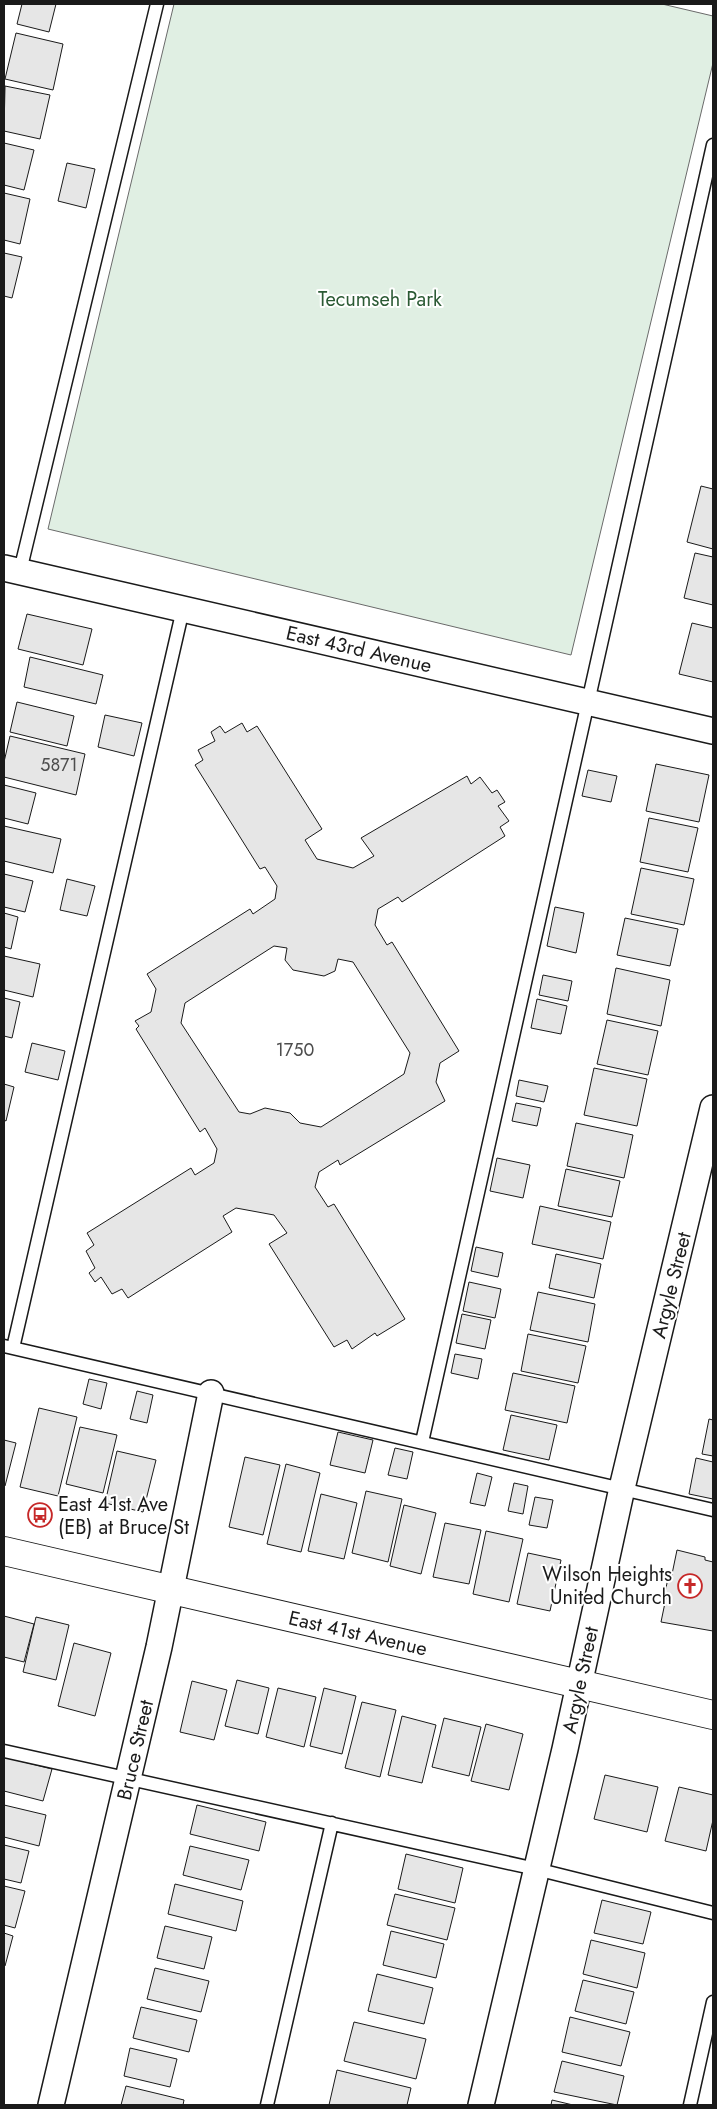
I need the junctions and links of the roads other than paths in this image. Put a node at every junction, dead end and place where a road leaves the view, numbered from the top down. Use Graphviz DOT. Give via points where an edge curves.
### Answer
graph roads {
  1 [pos="157,4"];
  2 [pos="713,145"];
  3 [pos="12,569"];
  4 [pos="183,609"];
  5 [pos="588,702"];
  6 [pos="713,731"];
  7 [pos="713,1108"];
  8 [pos="8,1347"];
  9 [pos="211,1393"];
  10 [pos="422,1442"];
  11 [pos="622,1488"];
  12 [pos="713,1510"];
  13 [pos="4,1551"];
  14 [pos="170,1590"];
  15 [pos="579,1684"];
  16 [pos="713,1715"];
  17 [pos="4,1751"];
  18 [pos="129,1778"];
  19 [pos="332,1823"];
  20 [pos="536,1870"];
  21 [pos="713,1913"];
  22 [pos="713,2002"];
  23 [pos="51,2105"];
  24 [pos="267,2105"];
  25 [pos="480,2105"];
  26 [pos="690,2105"];
  1 -- 3 [label="lane"];
  2 -- 5 [label="lane"];
  3 -- 4 [label="street, East 43rd Avenue"];
  4 -- 5 [label="street, East 43rd Avenue"];
  4 -- 8 [label="lane"];
  5 -- 6 [label="street, East 43rd Avenue"];
  5 -- 10 [label="lane"];
  7 -- 11 [label="street, Argyle Street"];
  8 -- 9 [label="lane"];
  9 -- 10 [label="lane"];
  9 -- 14 [label="street, Bruce Street"];
  10 -- 11 [label="lane"];
  11 -- 12 [label="lane"];
  11 -- 15 [label="street, Argyle Street"];
  13 -- 14 [label="main road, East 41st Avenue"];
  14 -- 15 [label="main road, East 41st Avenue"];
  14 -- 18 [label="street, Bruce Street"];
  15 -- 16 [label="main road, East 41st Avenue"];
  15 -- 20 [label="street, Argyle Street"];
  17 -- 18 [label="lane"];
  18 -- 19 [label="lane"];
  18 -- 23 [label="street, Bruce Street"];
  19 -- 20 [label="lane"];
  19 -- 24 [label="lane"];
  20 -- 21 [label="lane"];
  20 -- 25 [label="street, Argyle Street"];
  22 -- 26 [label="lane"];
}
